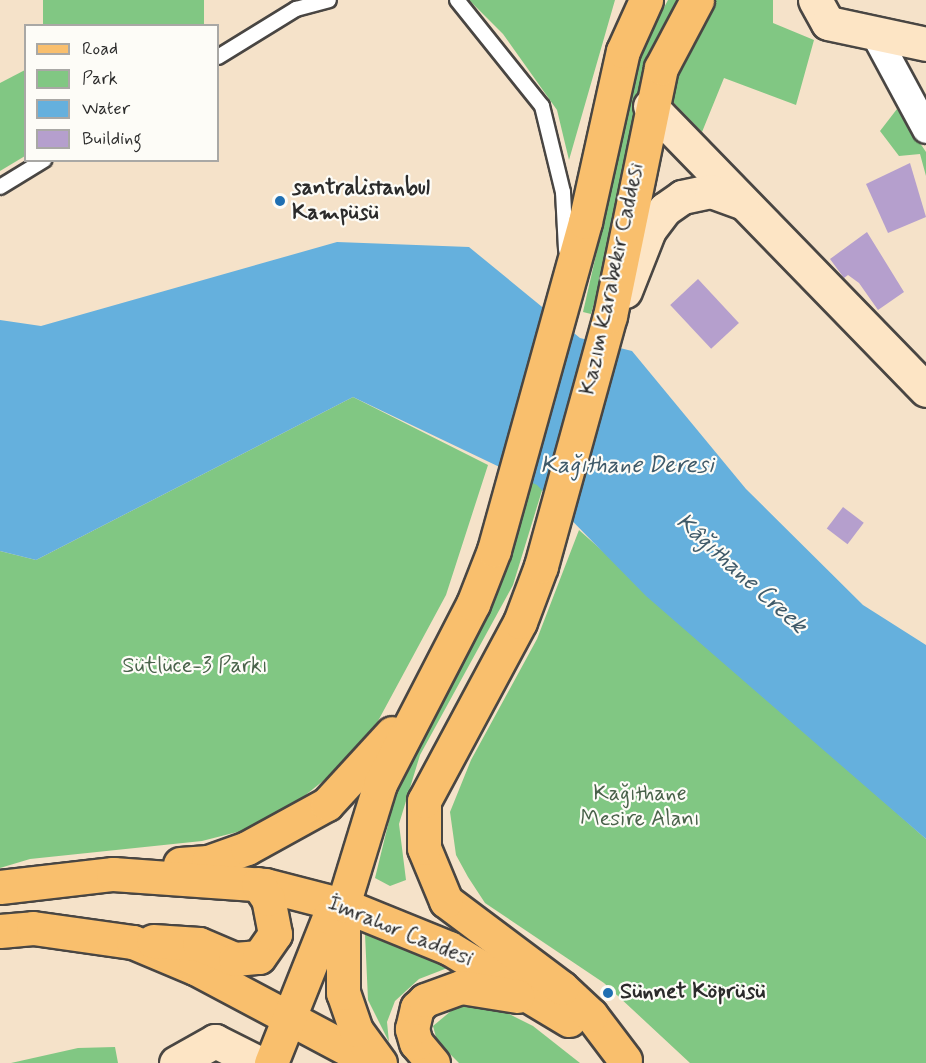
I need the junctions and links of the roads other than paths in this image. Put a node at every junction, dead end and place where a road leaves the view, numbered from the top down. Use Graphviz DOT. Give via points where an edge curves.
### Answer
graph roads {
  1 [pos="329,0"];
  2 [pos="457,0"];
  3 [pos="646,0"];
  4 [pos="697,0"];
  5 [pos="291,5"];
  6 [pos="822,11"];
  7 [pos="874,33"];
  8 [pos="926,44"];
  9 [pos="219,56"];
  10 [pos="650,106"];
  11 [pos="926,129"];
  12 [pos="41,162"];
  13 [pos="0,187"];
  14 [pos="742,202"];
  15 [pos="568,286"];
  16 [pos="610,315"];
  17 [pos="926,390"];
  18 [pos="414,714"];
  19 [pos="113,874"];
  20 [pos="258,884"];
  21 [pos="0,887"];
  22 [pos="343,905"];
  23 [pos="0,932"];
  24 [pos="133,942"];
  25 [pos="550,1007"];
  26 [pos="292,1018"];
  27 [pos="626,1061"];
  28 [pos="374,1062"];
  29 [pos="176,1063"];
  30 [pos="259,1063"];
  31 [pos="271,1063"];
  32 [pos="336,1063"];
  33 [pos="433,1063"];
  1 -- 5 [label="lane"];
  2 -- 15 [label="lane" via="542,106 563,192"];
  3 -- 15 [label="main road, Kazım Karabekir Caddesi" via="623,51"];
  4 -- 10 [label="main road, Kazım Karabekir Caddesi" via="674,36"];
  5 -- 9 [label="lane"];
  6 -- 7 [label="main road"];
  7 -- 8 [label="main road"];
  7 -- 11 [label="street"];
  10 -- 14 [label="main road"];
  10 -- 16 [label="main road, Kazım Karabekir Caddesi"];
  12 -- 13 [label="lane"];
  14 -- 16 [label="main road" via="711,191 682,197 665,209 649,230"];
  14 -- 17 [label="main road"];
  15 -- 18 [label="main road, Kazım Karabekir Caddesi" via="509,496 473,604"];
  16 -- 27 [label="main road, Kazım Karabekir Caddesi" via="549,539 520,622 423,801 424,849 446,902 562,988 597,1022"];
  18 -- 19 [label="main road" via="327,804 269,837 208,862"];
  18 -- 22 [label="main road, Kazım Karabekir Caddesi" via="380,784"];
  19 -- 20 [label="main road, İmrahor Caddesi"];
  19 -- 21 [label="main road, İmrahor Caddesi"];
  20 -- 22 [label="main road, İmrahor Caddesi"];
  20 -- 24 [label="main road" via="268,899 275,934 259,957 236,959 199,944"];
  22 -- 25 [label="main road, İmrahor Caddesi" via="479,963"];
  22 -- 26 [label="main road" via="329,917"];
  22 -- 28 [label="main road" via="343,993"];
  23 -- 24 [label="main road" via="33,928"];
  24 -- 26 [label="main road"];
  25 -- 27 [label="main road, İmrahor Caddesi"];
  25 -- 33 [label="main road" via="483,987 436,994 413,1018 416,1043"];
  26 -- 28 [label="main road"];
  26 -- 31 [label="main road"];
  28 -- 32 [label="main road"];
  29 -- 30 [label="main road" via="215,1041"];
}
